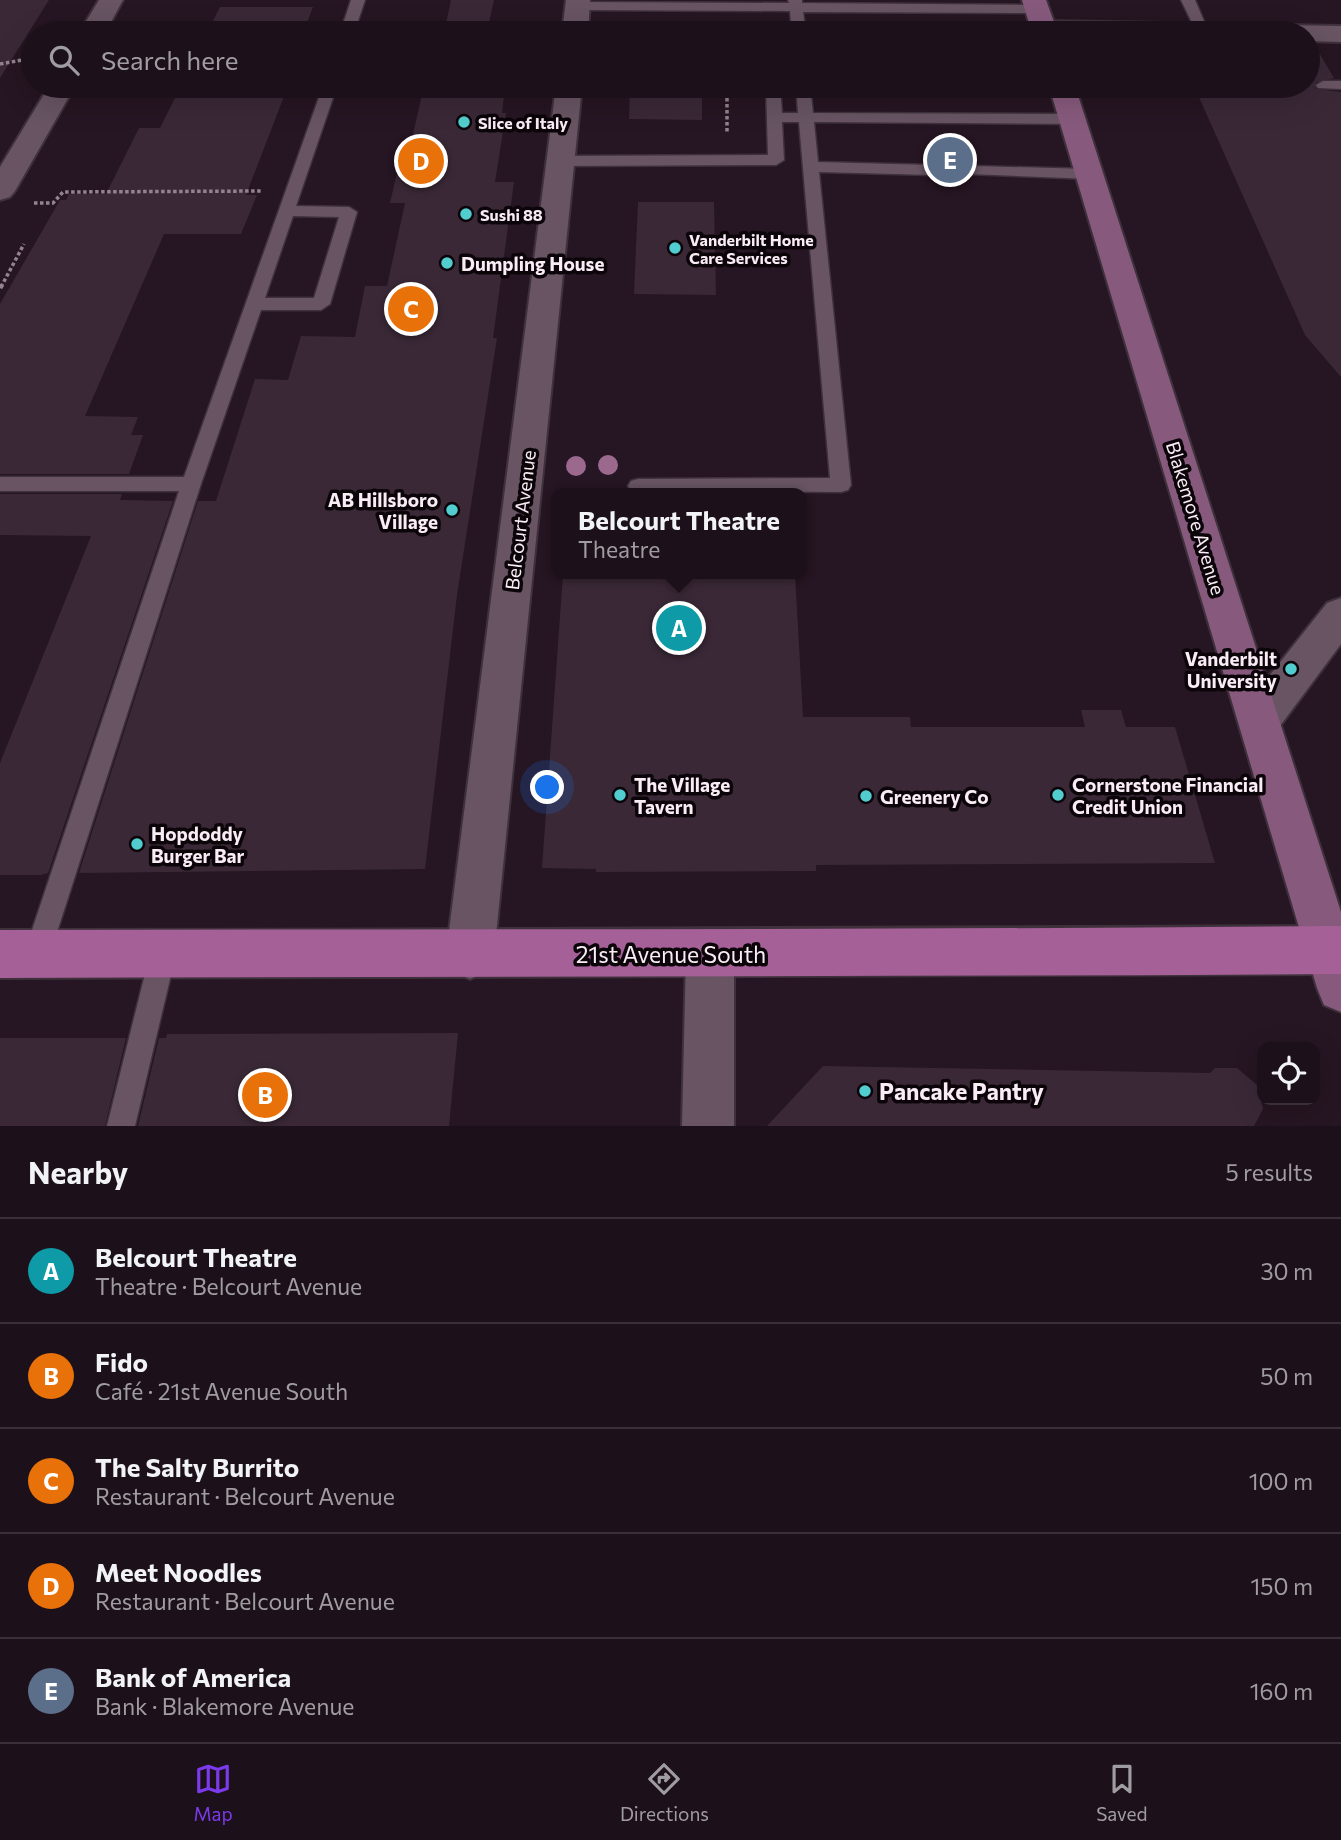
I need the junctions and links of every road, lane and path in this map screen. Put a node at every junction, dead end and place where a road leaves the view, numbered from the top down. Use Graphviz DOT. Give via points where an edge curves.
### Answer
graph roads {
  1 [pos="111,0"];
  2 [pos="359,0"];
  3 [pos="1188,0"];
  4 [pos="578,3"];
  5 [pos="796,4"];
  6 [pos="1040,18"];
  7 [pos="99,21"];
  8 [pos="351,21"];
  9 [pos="576,21"];
  10 [pos="1075,21"];
  11 [pos="1198,21"];
  12 [pos="1320,34"];
  13 [pos="1341,34"];
  14 [pos="21,60"];
  15 [pos="0,64"];
  16 [pos="1323,85"];
  17 [pos="1341,85"];
  18 [pos="55,98"];
  19 [pos="326,98"];
  20 [pos="568,98"];
  21 [pos="727,98"];
  22 [pos="773,98"];
  23 [pos="804,98"];
  24 [pos="1066,98"];
  25 [pos="774,117"];
  26 [pos="806,117"];
  27 [pos="1072,119"];
  28 [pos="727,160"];
  29 [pos="562,161"];
  30 [pos="797,161"];
  31 [pos="932,170"];
  32 [pos="974,171"];
  33 [pos="1090,174"];
  34 [pos="0,191"];
  35 [pos="263,191"];
  36 [pos="28,203"];
  37 [pos="286,211"];
  38 [pos="24,244"];
  39 [pos="0,288"];
  40 [pos="253,304"];
  41 [pos="0,484"];
  42 [pos="191,484"];
  43 [pos="638,486"];
  44 [pos="1341,614"];
  45 [pos="1259,721"];
  46 [pos="18,954"];
  47 [pos="163,954"];
  48 [pos="470,955"];
  49 [pos="710,955"];
  50 [pos="1337,962"];
  51 [pos="121,1126"];
  52 [pos="708,1126"];
  1 -- 7 [label="street"];
  2 -- 8 [label="lane"];
  3 -- 11 [label="lane"];
  4 -- 5 [label="lane"];
  4 -- 9 [label="street"];
  5 -- 6 [label="lane"];
  6 -- 10 [label="street"];
  12 -- 13 [label="street"];
  14 -- 15 [label="path"];
  16 -- 17 [label="lane"];
  18 -- 34 [label="street"];
  19 -- 37 [label="lane"];
  20 -- 29 [label="street, Belcourt Avenue"];
  21 -- 28 [label="path"];
  22 -- 25 [label="lane"];
  23 -- 26 [label="lane"];
  24 -- 27 [label="main road, Blakemore Avenue"];
  25 -- 26 [label="lane"];
  25 -- 30 [label="lane"];
  26 -- 27 [label="lane"];
  26 -- 30 [label="lane"];
  27 -- 33 [label="main road, Blakemore Avenue"];
  28 -- 29 [label="lane"];
  28 -- 30 [label="lane"];
  29 -- 48 [label="street, Belcourt Avenue"];
  30 -- 31 [label="lane"];
  30 -- 43 [label="lane" via="841,485"];
  32 -- 33 [label="lane"];
  33 -- 45 [label="main road, Blakemore Avenue"];
  35 -- 36 [label="path" via="63,191 53,202"];
  37 -- 40 [label="lane"];
  37 -- 40 [label="lane" via="349,212 321,304"];
  38 -- 39 [label="path"];
  40 -- 42 [label="lane"];
  41 -- 42 [label="lane"];
  42 -- 46 [label="lane"];
  44 -- 45 [label="street"];
  45 -- 50 [label="main road, Blakemore Avenue"];
  46 -- 47 [label="main road, 21st Avenue South"];
  47 -- 48 [label="main road, 21st Avenue South"];
  47 -- 51 [label="lane"];
  48 -- 49 [label="main road, 21st Avenue South"];
  49 -- 50 [label="main road, 21st Avenue South"];
  49 -- 52 [label="street"];
}
